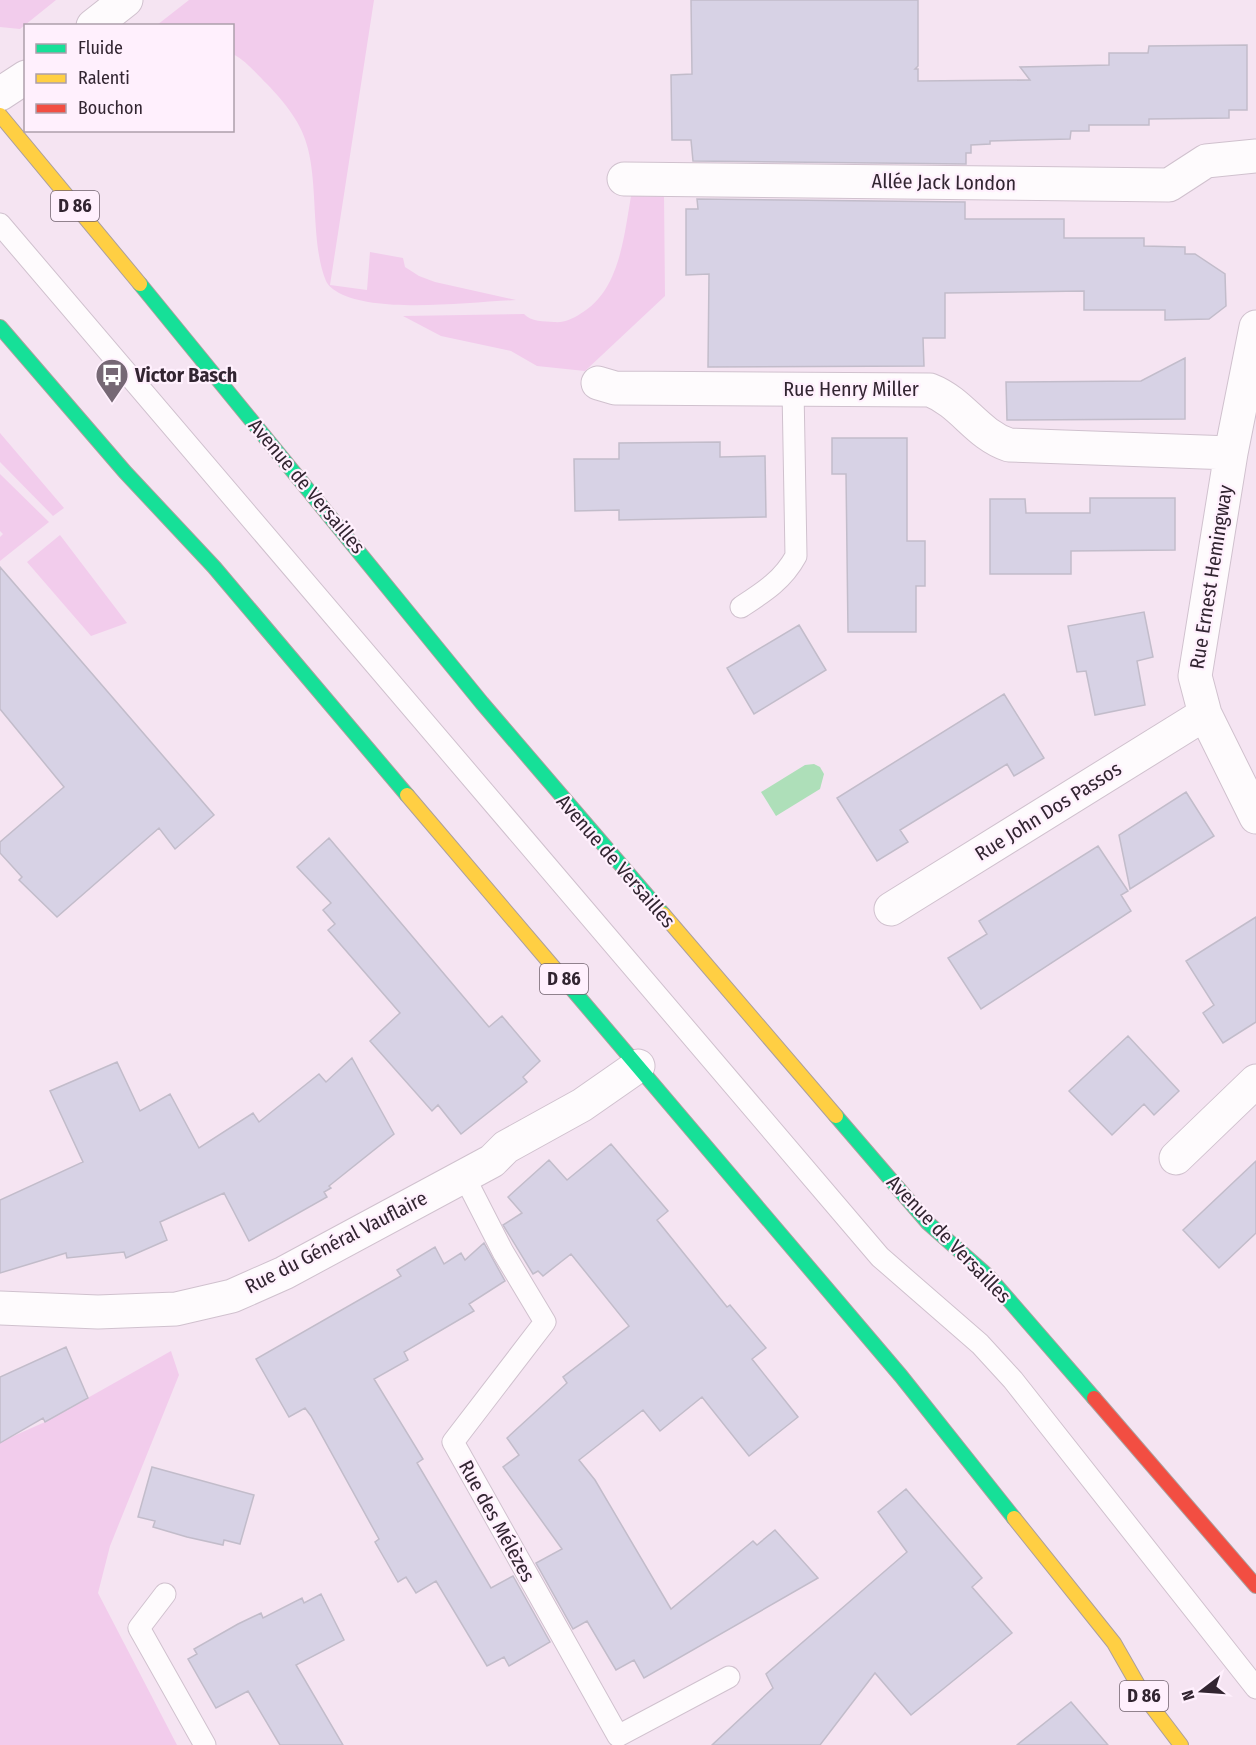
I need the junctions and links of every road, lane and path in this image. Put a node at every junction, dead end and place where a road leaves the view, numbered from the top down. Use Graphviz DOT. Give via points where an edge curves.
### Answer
graph roads {
  1 [pos="126,0"];
  2 [pos="96,24"];
  3 [pos="24,78"];
  4 [pos="0,94"];
  5 [pos="0,115"];
  6 [pos="1256,156"];
  7 [pos="624,179"];
  8 [pos="0,224"];
  9 [pos="0,327"];
  10 [pos="1256,327"];
  11 [pos="598,382"];
  12 [pos="1250,387"];
  13 [pos="793,389"];
  14 [pos="1231,453"];
  15 [pos="741,607"];
  16 [pos="1205,714"];
  17 [pos="1256,817"];
  18 [pos="891,909"];
  19 [pos="638,1066"];
  20 [pos="1256,1081"];
  21 [pos="1176,1158"];
  22 [pos="464,1176"];
  23 [pos="0,1308"];
  24 [pos="1256,1586"];
  25 [pos="165,1594"];
  26 [pos="729,1677"];
  27 [pos="1256,1688"];
  28 [pos="205,1745"];
  29 [pos="1181,1745"];
  1 -- 2 [label="street"];
  3 -- 4 [label="street"];
  5 -- 24 [label="main road, Avenue de Versailles / D 86" via="538,770 928,1223 988,1276"];
  6 -- 7 [label="street, Allée Jack London" via="1206,160 1169,185"];
  8 -- 27 [label="lane" via="880,1257 980,1344 1013,1380"];
  9 -- 19 [label="main road, D 86" via="125,472 214,567"];
  10 -- 12 [label="street, Rue Ernest Hemingway"];
  11 -- 13 [label="street, Rue Henry Miller" via="615,388"];
  12 -- 14 [label="street, Rue Ernest Hemingway"];
  13 -- 14 [label="street, Rue Henry Miller" via="930,390 948,397 981,430 1008,445"];
  13 -- 15 [label="lane" via="796,556 787,573"];
  14 -- 16 [label="street, Rue Ernest Hemingway" via="1196,659"];
  16 -- 17 [label="street, Rue Ernest Hemingway"];
  16 -- 18 [label="street, Rue John Dos Passos"];
  19 -- 22 [label="street, Rue du Général Vauflaire" via="582,1105 506,1147 492,1161"];
  19 -- 29 [label="main road, D 86" via="909,1385 1114,1643 1146,1699"];
  20 -- 21 [label="street"];
  22 -- 23 [label="street, Rue du Général Vauflaire" via="284,1273 232,1296 176,1309 98,1312"];
  22 -- 26 [label="lane, Rue des Mélèzes" via="545,1322 453,1442 618,1737"];
  25 -- 28 [label="lane" via="139,1628"];
}
